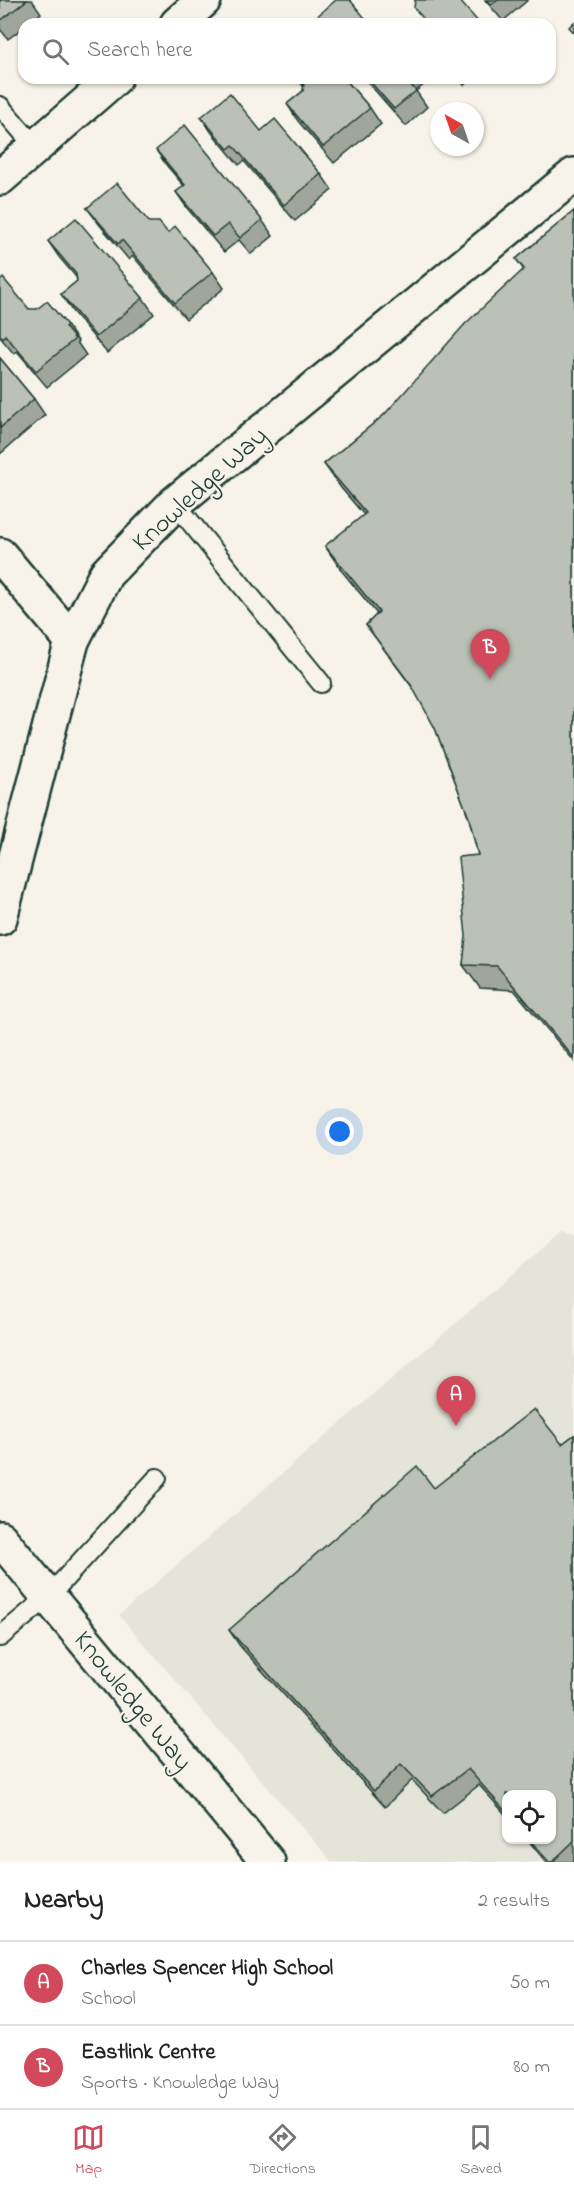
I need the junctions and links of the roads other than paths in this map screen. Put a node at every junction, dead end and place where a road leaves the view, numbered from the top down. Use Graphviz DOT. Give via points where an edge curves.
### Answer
graph roads {
  1 [pos="204,0"];
  2 [pos="184,18"];
  3 [pos="108,84"];
  4 [pos="0,106"];
  5 [pos="36,148"];
  6 [pos="574,175"];
  7 [pos="0,178"];
  8 [pos="175,503"];
  9 [pos="0,555"];
  10 [pos="72,641"];
  11 [pos="321,683"];
  12 [pos="0,918"];
  13 [pos="157,1478"];
  14 [pos="0,1538"];
  15 [pos="49,1596"];
  16 [pos="0,1637"];
  17 [pos="268,1862"];
  1 -- 2 [label="street"];
  3 -- 5 [label="street"];
  4 -- 5 [label="lane"];
  5 -- 7 [label="street"];
  6 -- 8 [label="street, Knowledge Way"];
  8 -- 10 [label="street, Knowledge Way" via="106,574"];
  8 -- 11 [label="lane"];
  9 -- 10 [label="street"];
  10 -- 12 [label="street, Knowledge Way"];
  13 -- 15 [label="lane"];
  14 -- 15 [label="street, Knowledge Way"];
  15 -- 16 [label="lane"];
  15 -- 17 [label="street, Knowledge Way"];
}
